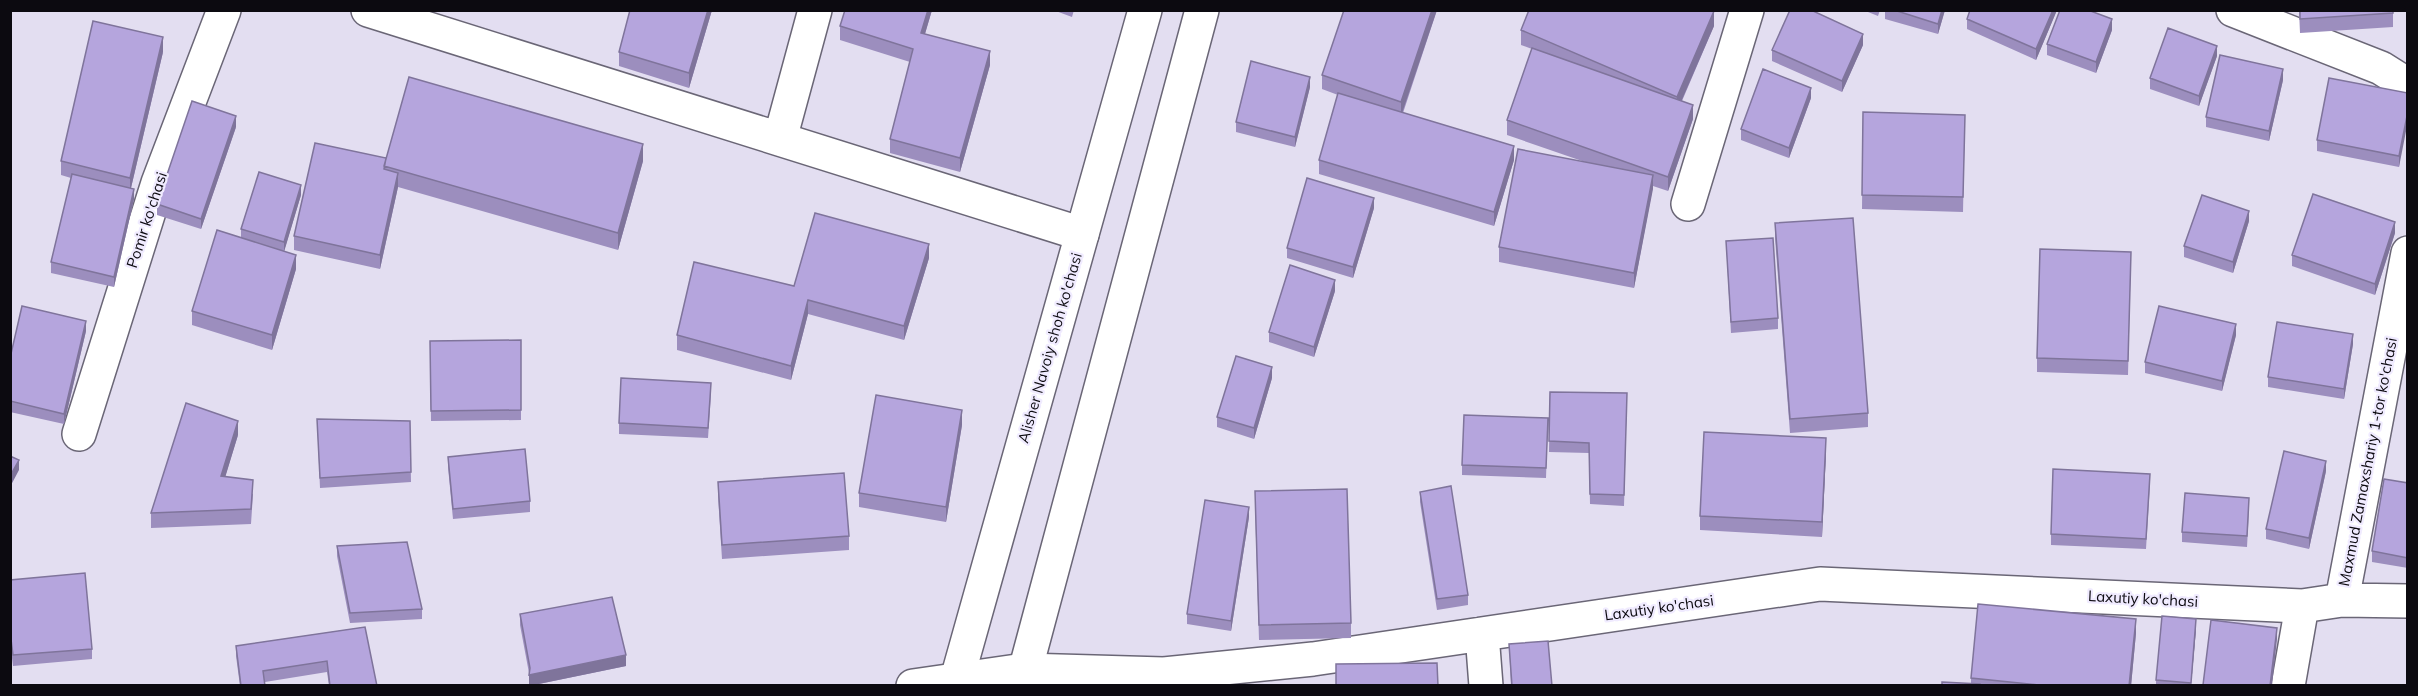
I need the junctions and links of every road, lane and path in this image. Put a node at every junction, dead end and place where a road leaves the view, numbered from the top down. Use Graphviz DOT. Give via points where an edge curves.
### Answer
graph roads {
  1 [pos="224,10"];
  2 [pos="368,10"];
  3 [pos="815,10"];
  4 [pos="1145,10"];
  5 [pos="1202,10"];
  6 [pos="1747,10"];
  7 [pos="2233,10"];
  8 [pos="2408,85"];
  9 [pos="780,139"];
  10 [pos="1688,204"];
  11 [pos="1082,234"];
  12 [pos="2408,253"];
  13 [pos="79,434"];
  14 [pos="2342,600"];
  15 [pos="2408,601"];
  16 [pos="2302,606"];
  17 [pos="1482,634"];
  18 [pos="1022,678"];
  19 [pos="956,683"];
  20 [pos="913,686"];
  21 [pos="1486,686"];
  22 [pos="2288,686"];
  1 -- 13 [label="street, Pomir ko'chasi" via="158,183"];
  2 -- 9 [label="street"];
  3 -- 9 [label="street"];
  4 -- 11 [label="street, Alisher Navoiy shoh ko'chasi"];
  5 -- 18 [label="street"];
  6 -- 10 [label="street"];
  7 -- 8 [label="street" via="2381,68"];
  9 -- 11 [label="street"];
  11 -- 19 [label="street, Alisher Navoiy shoh ko'chasi"];
  12 -- 14 [label="street, Maxmud Zamaxshariy 1-tor ko'chasi"];
  14 -- 15 [label="street, Laxutiy ko'chasi"];
  14 -- 16 [label="street, Laxutiy ko'chasi"];
  16 -- 17 [label="street, Laxutiy ko'chasi" via="1820,584"];
  16 -- 22 [label="street"];
  17 -- 18 [label="street, Laxutiy ko'chasi" via="1313,659 1164,674"];
  17 -- 21 [label="street"];
  18 -- 19 [label="street, Laxutiy ko'chasi"];
  19 -- 20 [label="street, Laxutiy ko'chasi"];
}
